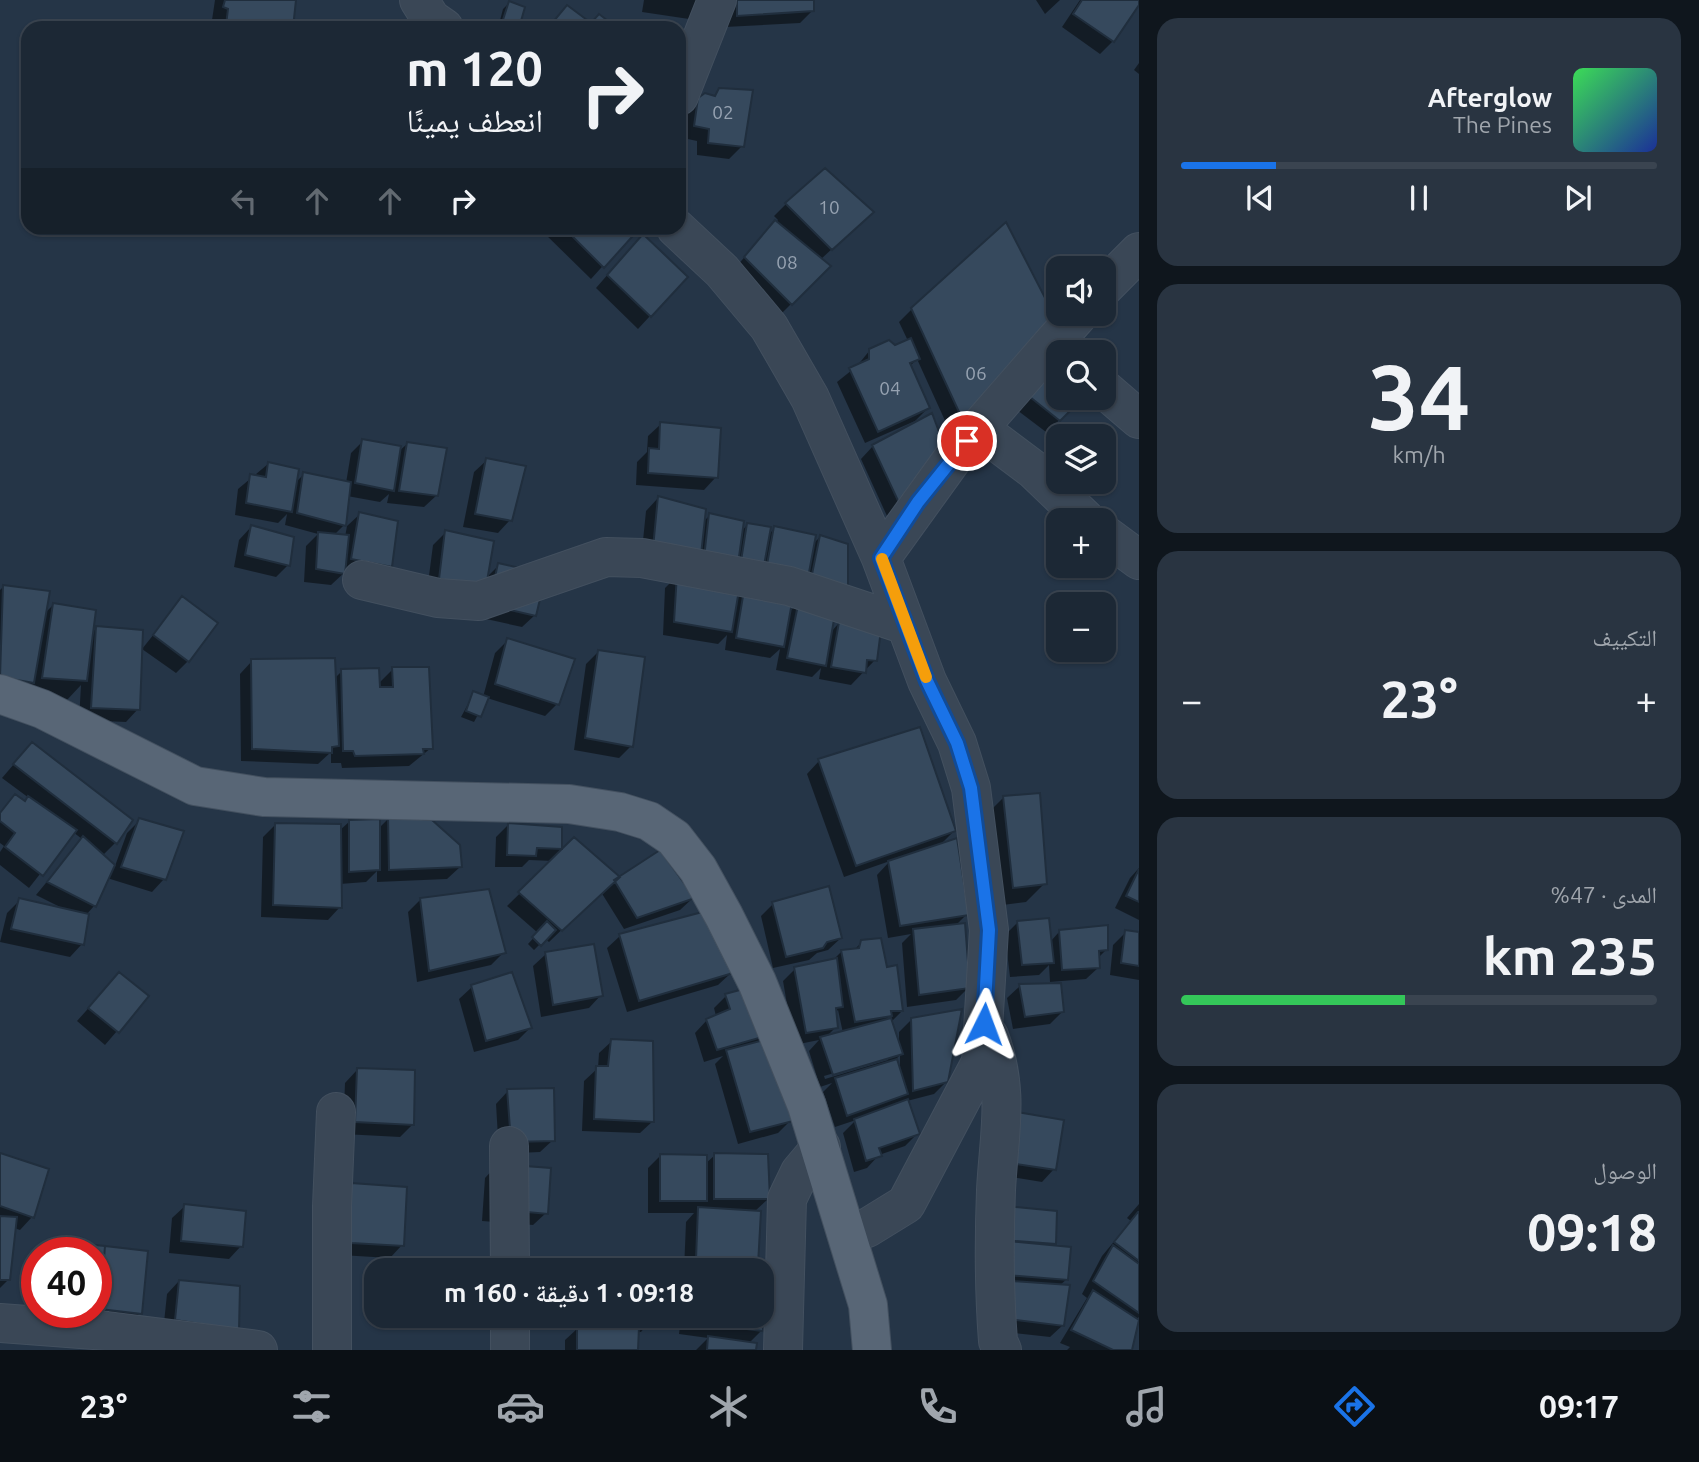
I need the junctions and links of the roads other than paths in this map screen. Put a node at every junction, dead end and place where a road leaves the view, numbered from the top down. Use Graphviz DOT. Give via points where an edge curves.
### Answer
graph roads {
  1 [pos="419,0"];
  2 [pos="717,0"];
  3 [pos="434,21"];
  4 [pos="686,78"];
  5 [pos="683,235"];
  6 [pos="1139,252"];
  7 [pos="1116,276"];
  8 [pos="1046,358"];
  9 [pos="1116,399"];
  10 [pos="1139,419"];
  11 [pos="978,428"];
  12 [pos="1074,508"];
  13 [pos="1116,543"];
  14 [pos="881,558"];
  15 [pos="1139,560"];
  16 [pos="362,580"];
  17 [pos="906,625"];
  18 [pos="0,694"];
  19 [pos="984,1024"];
  20 [pos="336,1112"];
  21 [pos="509,1146"];
  22 [pos="821,1147"];
  23 [pos="849,1234"];
  24 [pos="510,1258"];
  25 [pos="0,1323"];
  26 [pos="510,1328"];
  27 [pos="148,1343"];
  28 [pos="258,1350"];
  29 [pos="332,1350"];
  30 [pos="510,1350"];
  31 [pos="783,1350"];
  32 [pos="872,1350"];
  33 [pos="1002,1350"];
  1 -- 3 [label="street"];
  2 -- 4 [label="street"];
  5 -- 14 [label="street" via="722,271 769,327 810,398"];
  6 -- 7 [label="street"];
  8 -- 11 [label="street"];
  9 -- 10 [label="street"];
  11 -- 12 [label="street" via="1034,470"];
  11 -- 14 [label="street" via="918,502"];
  13 -- 15 [label="street"];
  14 -- 17 [label="street"];
  16 -- 17 [label="street" via="439,598 480,601 606,557 642,558 789,586"];
  17 -- 19 [label="street" via="957,743 971,788 989,930"];
  18 -- 22 [label="main road" via="42,709 195,786 224,792 264,797 569,804 649,821 674,838 724,916 757,982"];
  19 -- 23 [label="street" via="975,1078 906,1204"];
  19 -- 33 [label="street" via="996,1057 1003,1102 992,1270"];
  20 -- 29 [label="street"];
  21 -- 24 [label="street"];
  22 -- 23 [label="main road"];
  22 -- 31 [label="street" via="800,1172 787,1199"];
  23 -- 32 [label="main road" via="868,1304"];
  25 -- 27 [label="street"];
  26 -- 30 [label="street"];
  27 -- 28 [label="street"];
}
